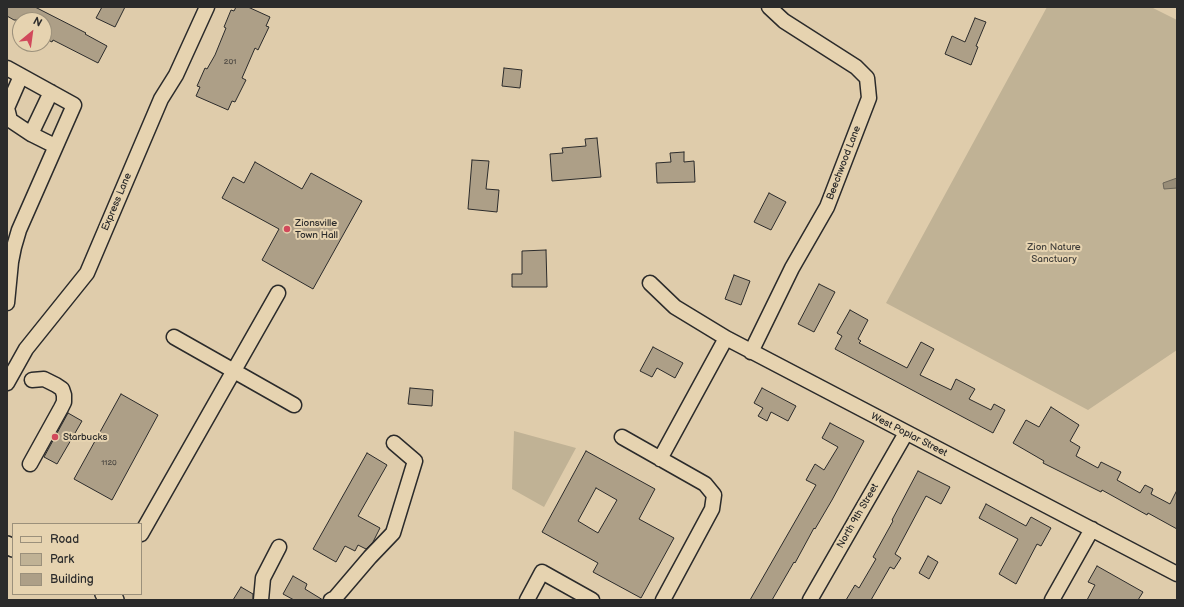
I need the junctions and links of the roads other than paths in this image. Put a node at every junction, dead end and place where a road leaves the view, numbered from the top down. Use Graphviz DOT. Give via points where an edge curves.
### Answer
graph roads {
  1 [pos="207,7"];
  2 [pos="769,7"];
  3 [pos="7,68"];
  4 [pos="21,76"];
  5 [pos="51,92"];
  6 [pos="31,134"];
  7 [pos="55,146"];
  8 [pos="650,283"];
  9 [pos="278,293"];
  10 [pos="7,303"];
  11 [pos="174,337"];
  12 [pos="726,338"];
  13 [pos="751,352"];
  14 [pos="234,371"];
  15 [pos="32,380"];
  16 [pos="7,383"];
  17 [pos="294,405"];
  18 [pos="906,433"];
  19 [pos="622,437"];
  20 [pos="394,443"];
  21 [pos="660,459"];
  22 [pos="30,464"];
  23 [pos="1092,528"];
  24 [pos="142,532"];
  25 [pos="280,547"];
  26 [pos="1177,574"];
  27 [pos="261,600"];
  28 [pos="331,600"];
  29 [pos="527,600"];
  30 [pos="592,600"];
  31 [pos="663,600"];
  32 [pos="810,600"];
  33 [pos="1052,600"];
  1 -- 16 [label="street, Express Lane" via="176,74 161,99 87,273 26,349"];
  2 -- 13 [label="street, Beechwood Lane" via="784,22 856,67 867,78 869,98 826,207 792,268"];
  3 -- 4 [label="street"];
  4 -- 5 [label="street"];
  4 -- 6 [label="street" via="7,108 10,120"];
  5 -- 6 [label="street"];
  5 -- 7 [label="street" via="74,105"];
  6 -- 7 [label="street"];
  7 -- 10 [label="street" via="18,230 11,262"];
  8 -- 12 [label="street, West Poplar Street" via="675,307"];
  9 -- 14 [label="street"];
  11 -- 14 [label="street"];
  12 -- 13 [label="street, West Poplar Street"];
  12 -- 21 [label="street"];
  13 -- 18 [label="street, West Poplar Street"];
  14 -- 17 [label="street"];
  14 -- 24 [label="street"];
  15 -- 22 [label="street" via="44,378 62,389 64,402"];
  18 -- 23 [label="street, West Poplar Street"];
  18 -- 32 [label="street, North 9th Street"];
  19 -- 21 [label="street"];
  20 -- 28 [label="street" via="415,461 393,533"];
  21 -- 31 [label="street" via="705,484 714,495 712,509"];
  23 -- 26 [label="street, West Poplar Street"];
  23 -- 33 [label="street"];
  25 -- 27 [label="street" via="263,578"];
  29 -- 30 [label="street" via="542,572"];
}
